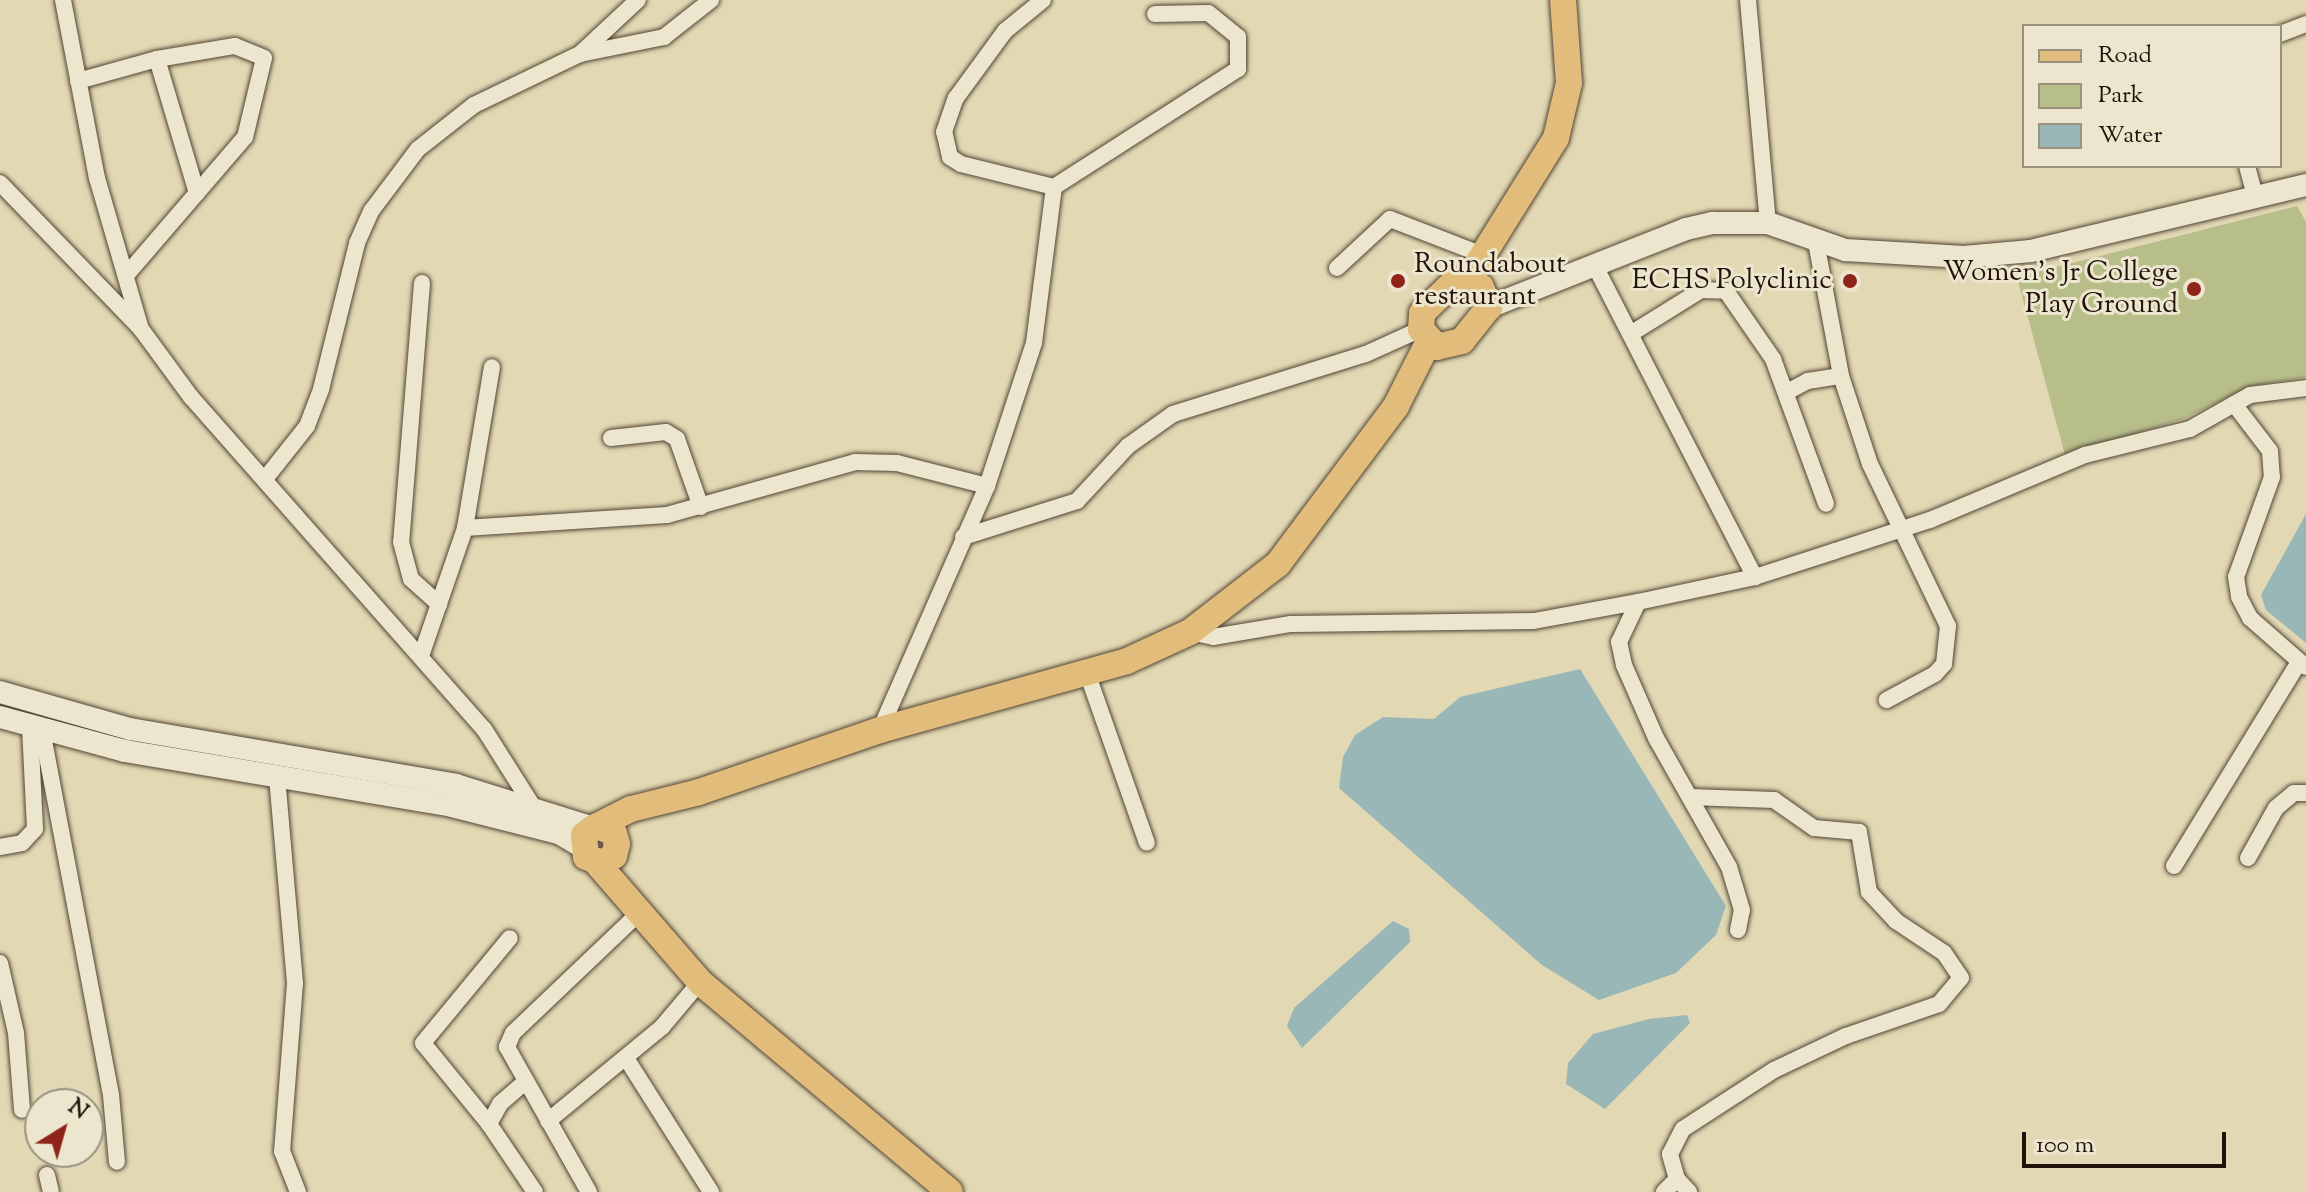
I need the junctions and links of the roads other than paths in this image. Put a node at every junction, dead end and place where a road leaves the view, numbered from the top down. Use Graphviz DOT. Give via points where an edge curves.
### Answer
graph roads {
  1 [pos="63,0"];
  2 [pos="638,0"];
  3 [pos="711,0"];
  4 [pos="1043,0"];
  5 [pos="1563,0"];
  6 [pos="1748,0"];
  7 [pos="1155,14"];
  8 [pos="2306,24"];
  9 [pos="2282,33"];
  10 [pos="580,54"];
  11 [pos="157,59"];
  12 [pos="78,81"];
  13 [pos="2248,168"];
  14 [pos="0,183"];
  15 [pos="2306,185"];
  16 [pos="1054,187"];
  17 [pos="197,193"];
  18 [pos="2255,196"];
  19 [pos="1768,223"];
  20 [pos="1816,242"];
  21 [pos="1483,255"];
  22 [pos="1595,266"];
  23 [pos="1337,268"];
  24 [pos="127,274"];
  25 [pos="1468,279"];
  26 [pos="422,283"];
  27 [pos="1489,307"];
  28 [pos="141,329"];
  29 [pos="1632,333"];
  30 [pos="1425,335"];
  31 [pos="492,367"];
  32 [pos="1841,376"];
  33 [pos="2306,388"];
  34 [pos="1787,392"];
  35 [pos="2234,404"];
  36 [pos="611,438"];
  37 [pos="265,479"];
  38 [pos="987,486"];
  39 [pos="1826,504"];
  40 [pos="701,507"];
  41 [pos="465,528"];
  42 [pos="1899,530"];
  43 [pos="963,537"];
  44 [pos="1755,577"];
  45 [pos="1638,602"];
  46 [pos="439,604"];
  47 [pos="1190,632"];
  48 [pos="421,656"];
  49 [pos="2303,664"];
  50 [pos="1086,670"];
  51 [pos="0,692"];
  52 [pos="1887,700"];
  53 [pos="0,717"];
  54 [pos="36,728"];
  55 [pos="880,730"];
  56 [pos="127,740"];
  57 [pos="222,757"];
  58 [pos="277,777"];
  59 [pos="2306,793"];
  60 [pos="1691,797"];
  61 [pos="532,817"];
  62 [pos="1147,843"];
  63 [pos="600,845"];
  64 [pos="0,847"];
  65 [pos="2248,858"];
  66 [pos="2174,866"];
  67 [pos="639,913"];
  68 [pos="1738,930"];
  69 [pos="510,938"];
  70 [pos="0,963"];
  71 [pos="700,982"];
  72 [pos="8,1035"];
  73 [pos="626,1058"];
  74 [pos="525,1082"];
  75 [pos="22,1110"];
  76 [pos="548,1121"];
  77 [pos="489,1124"];
  78 [pos="117,1162"];
  79 [pos="1677,1179"];
  80 [pos="298,1192"];
  81 [pos="535,1192"];
  82 [pos="589,1192"];
  83 [pos="711,1192"];
  84 [pos="950,1192"];
  85 [pos="1664,1192"];
  86 [pos="1689,1192"];
  1 -- 12 [label="street"];
  2 -- 10 [label="street"];
  3 -- 10 [label="street" via="664,37"];
  4 -- 16 [label="street" via="1005,31 956,98 944,132 950,157 961,164"];
  5 -- 21 [label="main road" via="1566,106 1543,164"];
  6 -- 19 [label="street"];
  7 -- 16 [label="street" via="1208,13 1238,37 1238,69"];
  8 -- 9 [label="street"];
  10 -- 37 [label="street" via="474,105 418,149 372,210 357,243 307,426"];
  11 -- 12 [label="street"];
  11 -- 17 [label="street"];
  11 -- 17 [label="street" via="235,46 264,58 245,137"];
  12 -- 24 [label="street" via="97,178"];
  13 -- 18 [label="street"];
  14 -- 28 [label="street"];
  15 -- 18 [label="main road"];
  16 -- 38 [label="street" via="1034,343"];
  17 -- 24 [label="street"];
  18 -- 20 [label="main road" via="2031,251 1964,257 1845,250"];
  19 -- 20 [label="main road"];
  19 -- 22 [label="main road" via="1686,229"];
  20 -- 32 [label="street"];
  21 -- 23 [label="street" via="1390,219"];
  21 -- 25 [label="main road"];
  22 -- 27 [label="main road"];
  22 -- 29 [label="street"];
  24 -- 28 [label="street"];
  25 -- 27 [label="main road" via="1481,287"];
  25 -- 30 [label="main road" via="1427,304"];
  26 -- 46 [label="street" via="401,542 411,579"];
  27 -- 30 [label="main road" via="1462,341 1437,347"];
  28 -- 37 [label="street" via="191,397"];
  29 -- 34 [label="street" via="1701,290 1716,287 1746,318"];
  29 -- 44 [label="street"];
  30 -- 43 [label="street" via="1173,414 1128,446 1077,501"];
  30 -- 47 [label="main road" via="1396,406 1278,564"];
  31 -- 41 [label="street"];
  32 -- 34 [label="street" via="1808,381"];
  32 -- 42 [label="street"];
  33 -- 35 [label="street" via="2250,395"];
  34 -- 39 [label="street"];
  35 -- 42 [label="street" via="2190,429 2085,455"];
  35 -- 49 [label="street" via="2270,451 2272,477 2236,577 2239,597 2250,618"];
  36 -- 40 [label="street" via="666,432 677,439"];
  37 -- 48 [label="street"];
  38 -- 40 [label="street" via="897,463 855,462"];
  38 -- 43 [label="street"];
  40 -- 41 [label="street" via="667,515"];
  41 -- 46 [label="street"];
  42 -- 44 [label="street"];
  42 -- 52 [label="street" via="1948,626 1947,648 1935,674"];
  43 -- 55 [label="street"];
  44 -- 45 [label="street"];
  45 -- 47 [label="street" via="1534,621 1291,624 1213,637"];
  45 -- 60 [label="street" via="1619,642 1624,665 1656,738"];
  46 -- 48 [label="street"];
  47 -- 50 [label="main road" via="1127,661"];
  48 -- 61 [label="street" via="484,729"];
  49 -- 66 [label="street"];
  50 -- 55 [label="main road"];
  50 -- 62 [label="street"];
  51 -- 56 [label="main road"];
  53 -- 54 [label="main road"];
  54 -- 56 [label="main road"];
  54 -- 64 [label="street" via="35,829 22,843"];
  54 -- 78 [label="street" via="111,1095"];
  55 -- 63 [label="main road" via="660,804"];
  56 -- 57 [label="main road"];
  57 -- 58 [label="main road"];
  57 -- 61 [label="main road" via="456,785"];
  58 -- 61 [label="main road"];
  58 -- 80 [label="street" via="295,983 282,1151"];
  59 -- 65 [label="street" via="2294,793 2276,808"];
  60 -- 68 [label="street" via="1738,888"];
  60 -- 79 [label="street" via="1774,800 1814,828 1859,832 1869,892 1896,921 1944,953 1961,978 1939,1004 1846,1036 1774,1070 1683,1129 1670,1154"];
  61 -- 63 [label="main road" via="559,833"];
  63 -- 67 [label="main road"];
  67 -- 71 [label="main road"];
  67 -- 74 [label="street" via="513,1033 507,1047"];
  69 -- 77 [label="street" via="423,1043"];
  70 -- 72 [label="street"];
  71 -- 73 [label="street" via="662,1027"];
  71 -- 84 [label="main road"];
  72 -- 75 [label="street"];
  73 -- 76 [label="street"];
  73 -- 83 [label="street"];
  74 -- 76 [label="street"];
  74 -- 77 [label="street" via="500,1104"];
  76 -- 82 [label="street"];
  77 -- 81 [label="street"];
  79 -- 85 [label="street"];
  79 -- 86 [label="street"];
}
